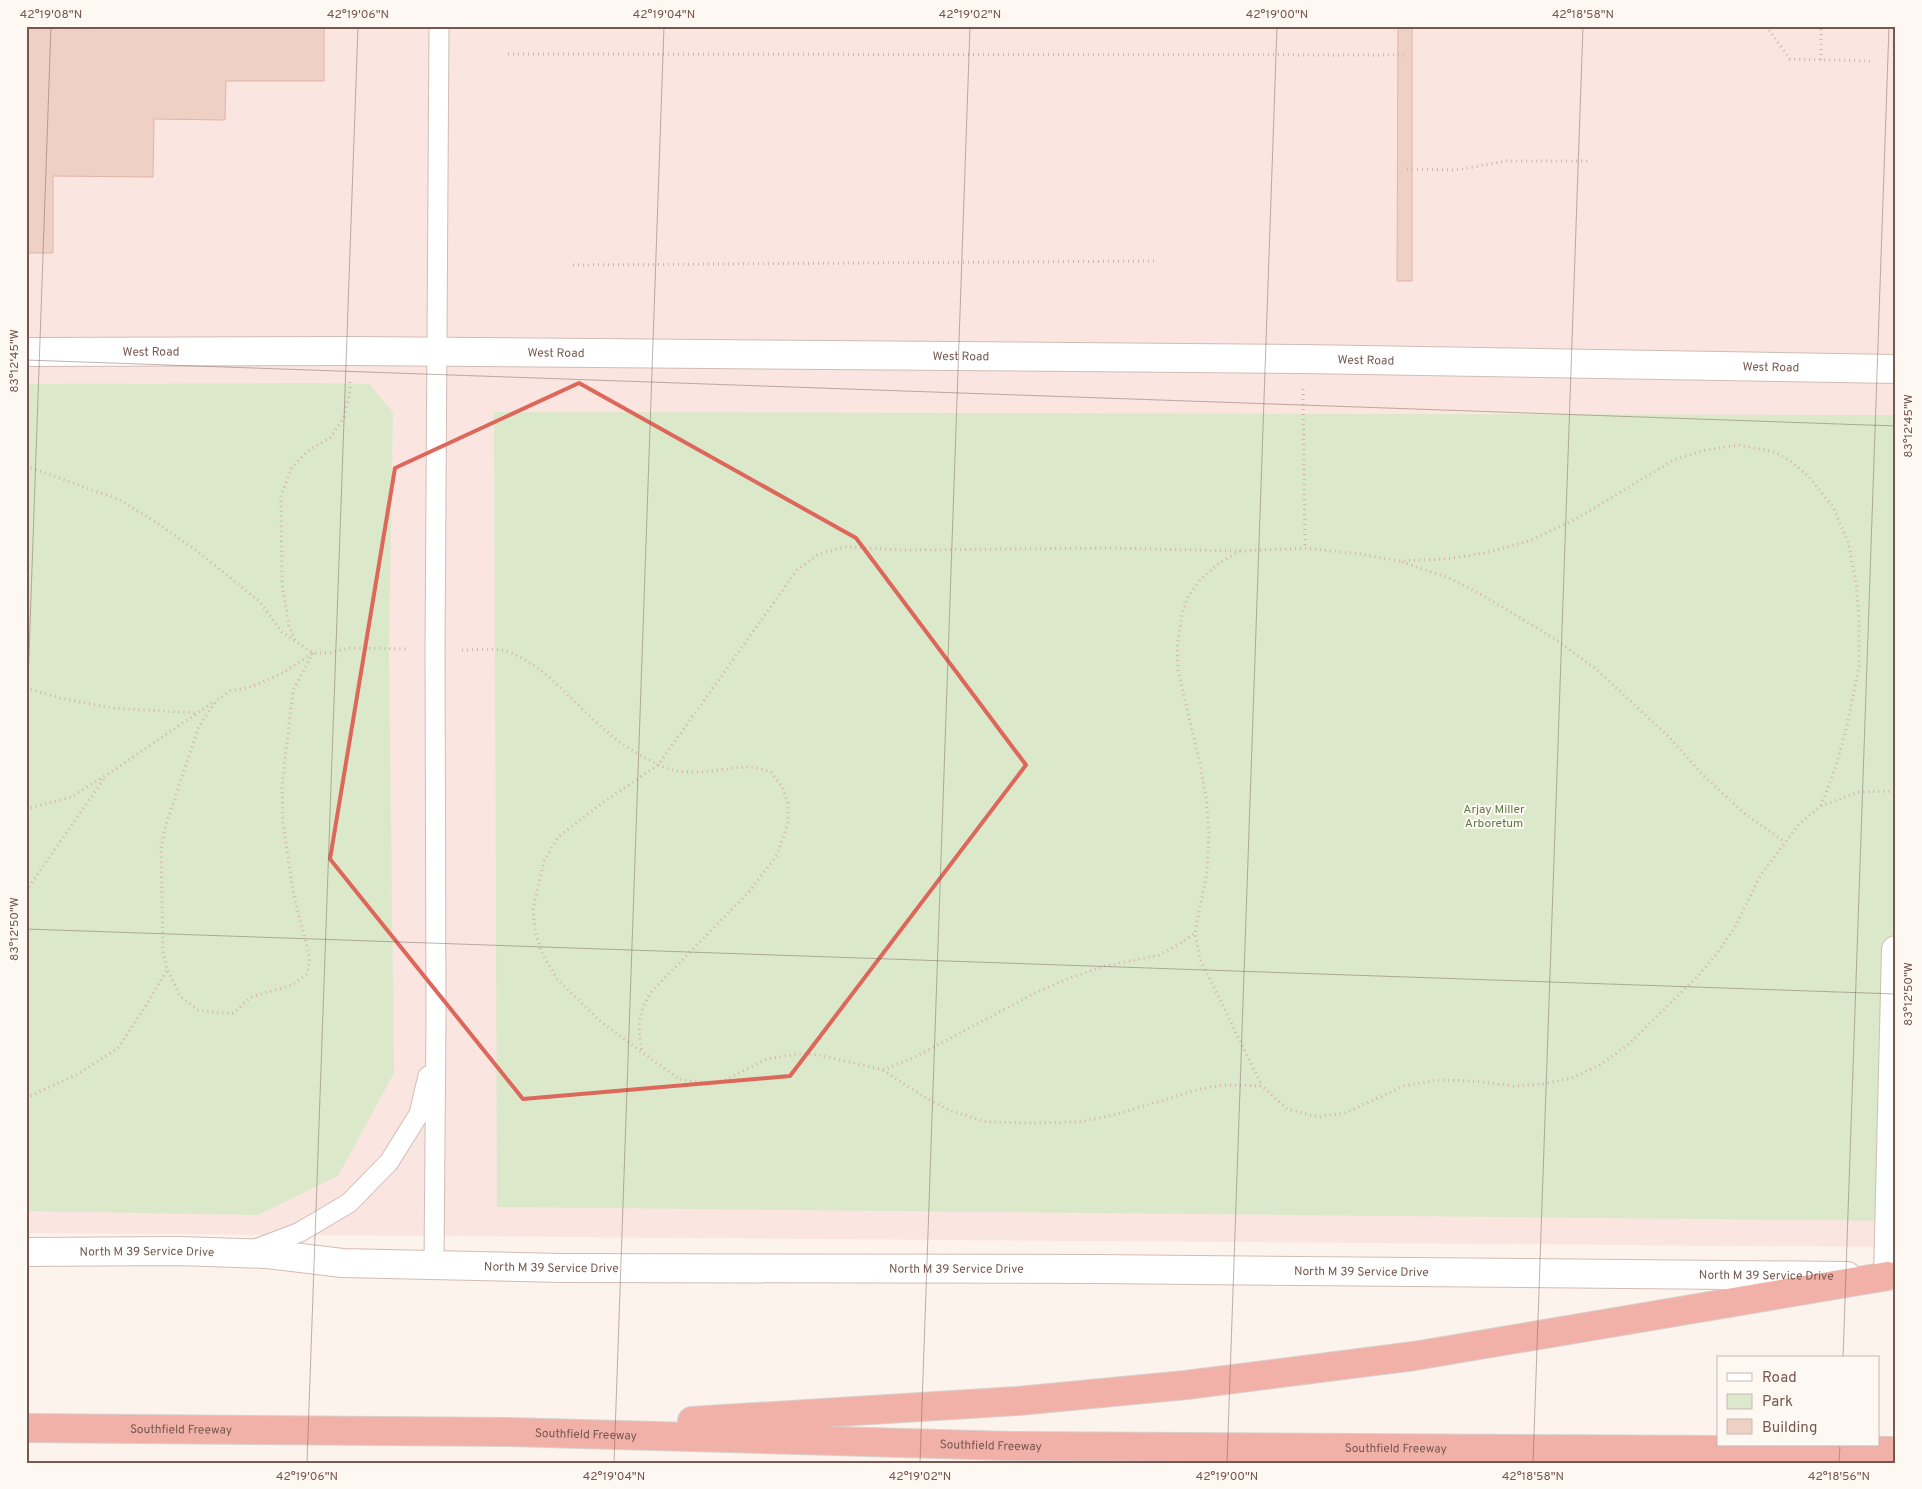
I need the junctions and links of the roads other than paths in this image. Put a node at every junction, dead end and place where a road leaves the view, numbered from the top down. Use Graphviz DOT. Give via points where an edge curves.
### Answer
graph roads {
  1 [pos="439,26"];
  2 [pos="26,352"];
  3 [pos="437,353"];
  4 [pos="1896,369"];
  5 [pos="1896,950"];
  6 [pos="436,1016"];
  7 [pos="26,1252"];
  8 [pos="243,1253"];
  9 [pos="434,1264"];
  10 [pos="1888,1276"];
  11 [pos="26,1428"];
  12 [pos="509,1432"];
  13 [pos="1896,1451"];
  1 -- 3 [label="lane"];
  2 -- 3 [label="street, West Road"];
  3 -- 4 [label="street, West Road" via="1303,359"];
  3 -- 6 [label="lane"];
  5 -- 10 [label="street"];
  6 -- 8 [label="lane" via="429,1072 419,1114 389,1162 349,1203 300,1232"];
  6 -- 9 [label="lane"];
  7 -- 8 [label="street, North M 39 Service Drive"];
  8 -- 9 [label="street, North M 39 Service Drive" via="342,1263"];
  9 -- 10 [label="street, North M 39 Service Drive" via="562,1268"];
  10 -- 12 [label="highway" via="1414,1356 1186,1385 1018,1401"];
  11 -- 12 [label="highway, Southfield Freeway"];
  12 -- 13 [label="highway, Southfield Freeway" via="1011,1446"];
}
